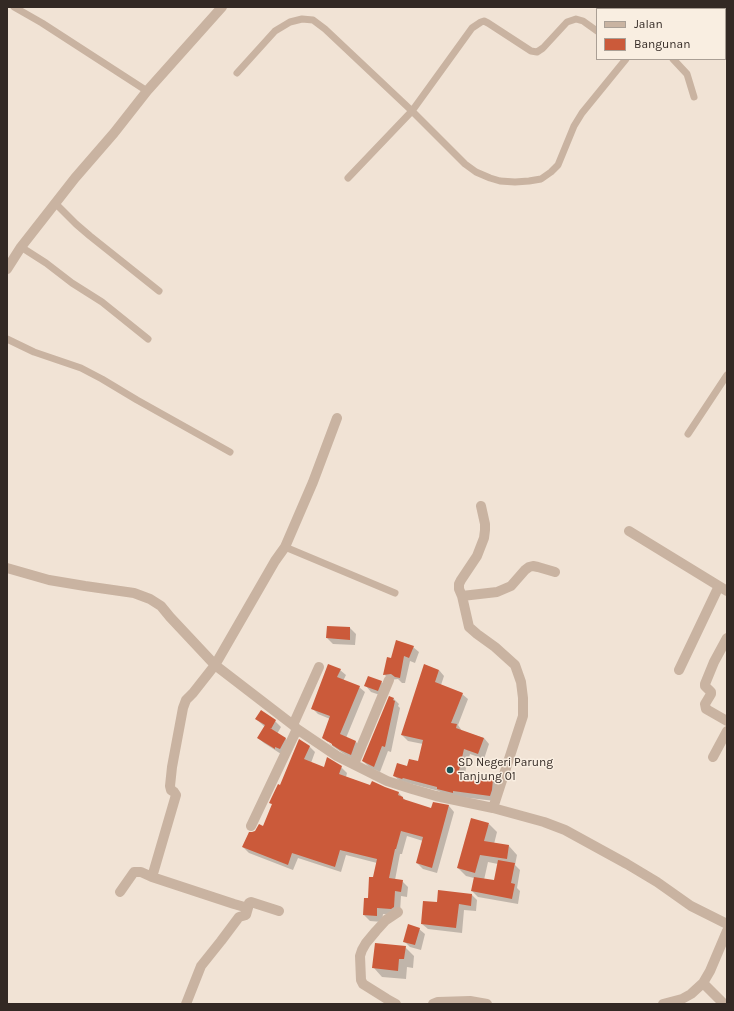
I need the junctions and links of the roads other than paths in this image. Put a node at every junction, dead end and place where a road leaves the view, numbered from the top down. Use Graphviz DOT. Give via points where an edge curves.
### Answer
graph roads {
  1 [pos="14,7"];
  2 [pos="222,7"];
  3 [pos="596,30"];
  4 [pos="625,60"];
  5 [pos="674,60"];
  6 [pos="238,73"];
  7 [pos="147,91"];
  8 [pos="694,97"];
  9 [pos="412,111"];
  10 [pos="348,178"];
  11 [pos="55,203"];
  12 [pos="21,246"];
  13 [pos="7,269"];
  14 [pos="159,292"];
  15 [pos="7,340"];
  16 [pos="148,340"];
  17 [pos="727,375"];
  18 [pos="337,418"];
  19 [pos="688,434"];
  20 [pos="230,452"];
  21 [pos="481,506"];
  22 [pos="629,531"];
  23 [pos="285,547"];
  24 [pos="7,568"];
  25 [pos="554,572"];
  26 [pos="723,588"];
  27 [pos="395,593"];
  28 [pos="462,596"];
  29 [pos="727,638"];
  30 [pos="215,665"];
  31 [pos="319,667"];
  32 [pos="679,670"];
  33 [pos="389,680"];
  34 [pos="727,721"];
  35 [pos="295,727"];
  36 [pos="727,732"];
  37 [pos="713,757"];
  38 [pos="354,764"];
  39 [pos="493,808"];
  40 [pos="251,826"];
  41 [pos="152,877"];
  42 [pos="120,892"];
  43 [pos="248,908"];
  44 [pos="279,911"];
  45 [pos="398,912"];
  46 [pos="727,924"];
  47 [pos="727,931"];
  48 [pos="725,942"];
  49 [pos="704,983"];
  50 [pos="719,1002"];
  51 [pos="482,1003"];
  52 [pos="186,1004"];
  53 [pos="396,1004"];
  54 [pos="433,1004"];
  55 [pos="663,1004"];
  1 -- 7 [label="lane"];
  2 -- 7 [label="street"];
  3 -- 9 [label="lane" via="583,21 576,19 567,22 537,52 531,51 488,23 481,22 472,28"];
  4 -- 9 [label="lane" via="582,113 558,166 540,179 500,181 476,172"];
  5 -- 8 [label="lane" via="687,74"];
  6 -- 9 [label="lane" via="275,31 290,22 313,20"];
  7 -- 11 [label="street"];
  9 -- 10 [label="lane"];
  11 -- 12 [label="street"];
  11 -- 14 [label="lane" via="90,236"];
  12 -- 13 [label="street"];
  12 -- 16 [label="lane" via="102,302"];
  15 -- 20 [label="lane" via="81,368"];
  17 -- 19 [label="lane"];
  18 -- 23 [label="street"];
  21 -- 28 [label="street" via="485,524 484,538 477,556 459,584"];
  22 -- 26 [label="street"];
  23 -- 27 [label="lane"];
  23 -- 30 [label="street"];
  24 -- 30 [label="street" via="49,580 134,593 150,599 161,606"];
  25 -- 28 [label="street" via="528,567 511,586 497,592"];
  26 -- 32 [label="street"];
  28 -- 39 [label="street" via="469,626 515,665 522,687 522,716"];
  29 -- 34 [label="street" via="705,684 711,692 705,704 706,709"];
  30 -- 35 [label="street"];
  30 -- 41 [label="street" via="186,700 183,708 170,786 176,795"];
  31 -- 35 [label="street"];
  33 -- 38 [label="street"];
  35 -- 38 [label="street" via="337,756"];
  35 -- 40 [label="street"];
  36 -- 37 [label="street"];
  38 -- 39 [label="street" via="387,781 436,796"];
  39 -- 46 [label="street" via="565,830 657,882 691,906"];
  41 -- 42 [label="street" via="134,872"];
  41 -- 43 [label="street"];
  43 -- 44 [label="street" via="251,902"];
  43 -- 52 [label="street" via="246,915 239,917 201,966"];
  45 -- 53 [label="street" via="376,931 360,956 363,984"];
  47 -- 48 [label="street"];
  48 -- 49 [label="street"];
  49 -- 50 [label="street"];
  49 -- 55 [label="street" via="682,999"];
  51 -- 54 [label="street" via="470,1001"];
}
